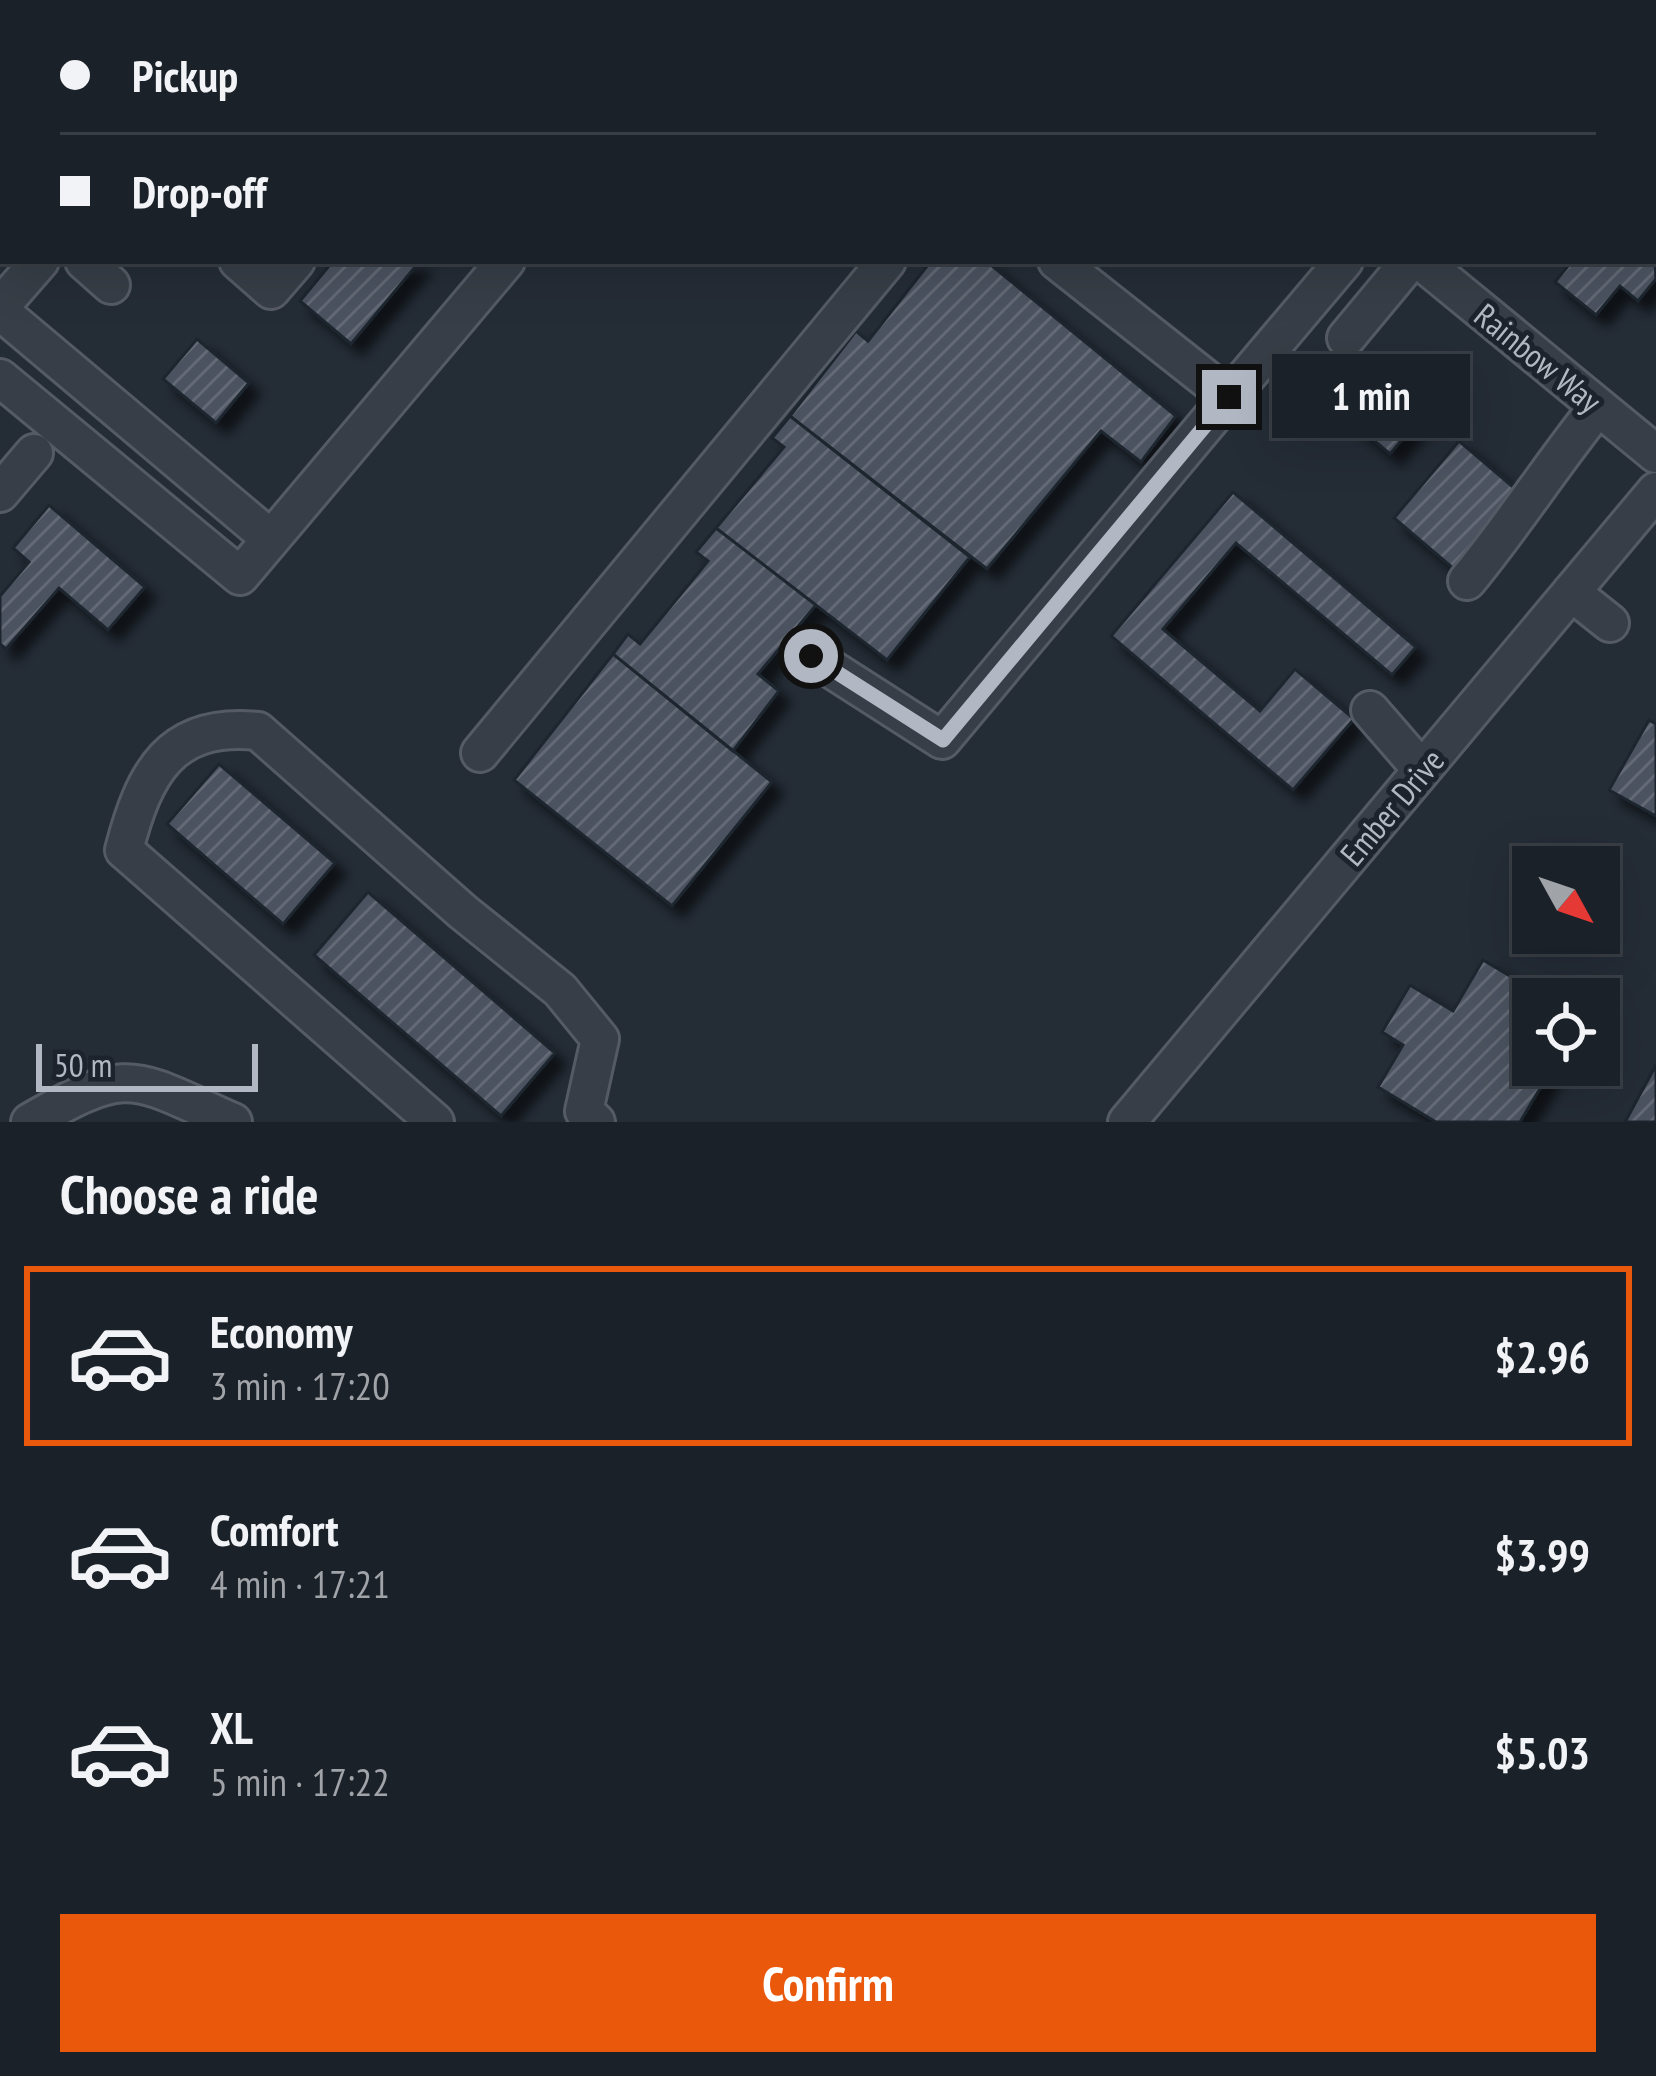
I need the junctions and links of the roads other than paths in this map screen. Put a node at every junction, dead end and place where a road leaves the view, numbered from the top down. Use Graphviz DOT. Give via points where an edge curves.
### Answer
graph roads {
  1 [pos="38,264"];
  2 [pos="241,264"];
  3 [pos="293,264"];
  4 [pos="503,264"];
  5 [pos="885,264"];
  6 [pos="1061,264"];
  7 [pos="1341,264"];
  8 [pos="1408,264"];
  9 [pos="1425,264"];
  10 [pos="0,309"];
  11 [pos="1346,338"];
  12 [pos="0,378"];
  13 [pos="1229,397"];
  14 [pos="1598,406"];
  15 [pos="34,453"];
  16 [pos="1656,454"];
  17 [pos="0,493"];
  18 [pos="1655,495"];
  19 [pos="271,539"];
  20 [pos="1467,581"];
  21 [pos="1571,592"];
  22 [pos="1610,623"];
  23 [pos="811,656"];
  24 [pos="1370,710"];
  25 [pos="480,753"];
  26 [pos="1422,770"];
  27 [pos="138,1080"];
  28 [pos="584,1118"];
  29 [pos="30,1122"];
  30 [pos="154,1122"];
  31 [pos="233,1122"];
  32 [pos="435,1122"];
  33 [pos="1126,1122"];
  1 -- 10 [label="street"];
  2 -- 3 [label="street" via="271,290"];
  4 -- 19 [label="street"];
  5 -- 25 [label="street"];
  6 -- 13 [label="street"];
  7 -- 13 [label="street"];
  8 -- 11 [label="street"];
  9 -- 14 [label="street, Rainbow Way"];
  10 -- 19 [label="street"];
  12 -- 19 [label="street" via="240,577"];
  13 -- 23 [label="street" via="943,740"];
  14 -- 16 [label="street, Rainbow Way"];
  14 -- 20 [label="street"];
  15 -- 17 [label="street"];
  18 -- 21 [label="street, Ember Drive"];
  21 -- 22 [label="street"];
  21 -- 26 [label="street, Ember Drive"];
  24 -- 26 [label="street"];
  26 -- 33 [label="street, Ember Drive"];
  27 -- 29 [label="street" via="90,1087"];
  27 -- 30 [label="street"];
  27 -- 31 [label="street"];
  28 -- 32 [label="street" via="600,1040 560,991 258,730 218,727 172,750 138,798 124,850"];
}
